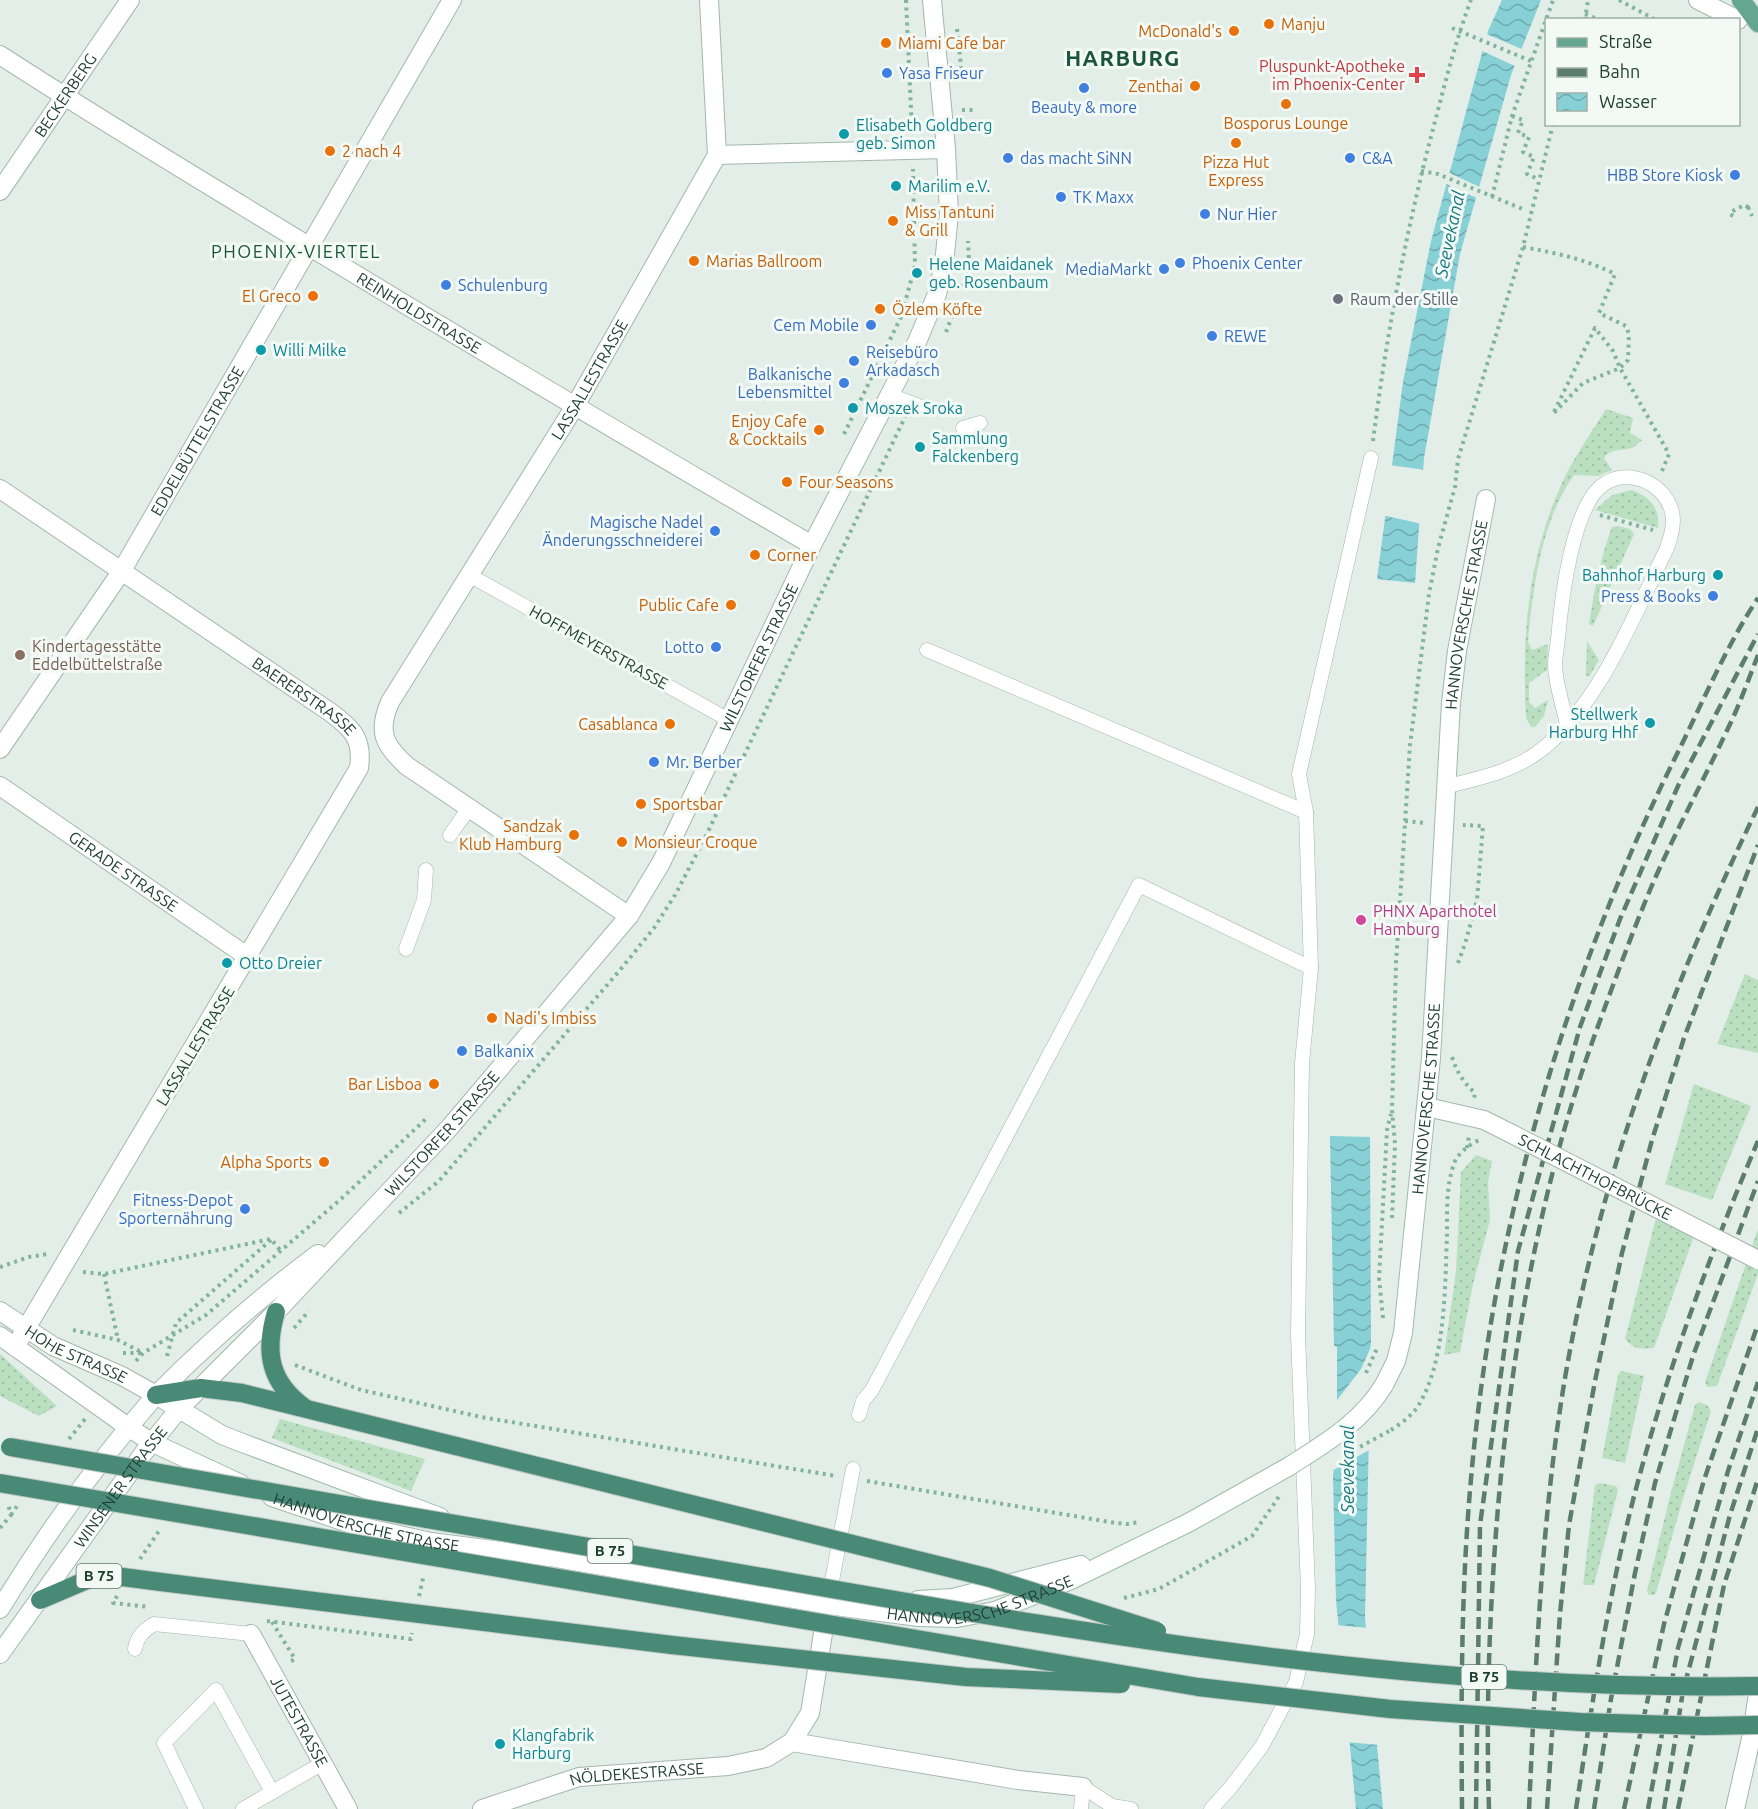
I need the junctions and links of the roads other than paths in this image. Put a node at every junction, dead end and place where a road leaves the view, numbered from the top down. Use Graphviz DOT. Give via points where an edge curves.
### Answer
graph roads {
  1 [pos="130,0"];
  2 [pos="452,0"];
  3 [pos="709,0"];
  4 [pos="932,0"];
  5 [pos="1698,0"];
  6 [pos="1741,0"];
  7 [pos="1734,18"];
  8 [pos="1740,21"];
  9 [pos="1758,23"];
  10 [pos="1758,30"];
  11 [pos="0,55"];
  12 [pos="64,97"];
  13 [pos="946,149"];
  14 [pos="717,155"];
  15 [pos="0,191"];
  16 [pos="309,247"];
  17 [pos="890,395"];
  18 [pos="575,406"];
  19 [pos="919,406"];
  20 [pos="980,423"];
  21 [pos="963,428"];
  22 [pos="1371,458"];
  23 [pos="0,489"];
  24 [pos="1486,499"];
  25 [pos="812,545"];
  26 [pos="121,572"];
  27 [pos="469,576"];
  28 [pos="927,650"];
  29 [pos="729,720"];
  30 [pos="1567,724"];
  31 [pos="383,735"];
  32 [pos="358,740"];
  33 [pos="0,749"];
  34 [pos="0,786"];
  35 [pos="1448,786"];
  36 [pos="469,808"];
  37 [pos="1306,812"];
  38 [pos="450,836"];
  39 [pos="426,870"];
  40 [pos="629,916"];
  41 [pos="406,949"];
  42 [pos="248,957"];
  43 [pos="1311,968"];
  44 [pos="1427,1107"];
  45 [pos="356,1225"];
  46 [pos="1758,1260"];
  47 [pos="0,1311"];
  48 [pos="276,1312"];
  49 [pos="27,1329"];
  50 [pos="0,1336"];
  51 [pos="15,1347"];
  52 [pos="201,1388"];
  53 [pos="156,1395"];
  54 [pos="179,1409"];
  55 [pos="309,1411"];
  56 [pos="859,1415"];
  57 [pos="128,1427"];
  58 [pos="151,1442"];
  59 [pos="0,1445"];
  60 [pos="852,1474"];
  61 [pos="0,1483"];
  62 [pos="549,1557"];
  63 [pos="40,1600"];
  64 [pos="827,1605"];
  65 [pos="0,1609"];
  66 [pos="251,1634"];
  67 [pos="1210,1648"];
  68 [pos="135,1649"];
  69 [pos="0,1654"];
  70 [pos="1758,1686"];
  71 [pos="1198,1687"];
  72 [pos="1758,1693"];
  73 [pos="1758,1725"];
  74 [pos="792,1742"];
  75 [pos="323,1763"];
  76 [pos="1083,1787"];
  77 [pos="272,1792"];
  78 [pos="196,1809"];
  79 [pos="243,1809"];
  80 [pos="348,1809"];
  81 [pos="482,1809"];
  82 [pos="1081,1809"];
  83 [pos="1131,1809"];
  84 [pos="1211,1809"];
  85 [pos="1735,1809"];
  1 -- 12 [label="street, BECKERBERG"];
  2 -- 16 [label="street, EDDELBÜTTELSTRASSE"];
  3 -- 14 [label="street"];
  4 -- 13 [label="street, WILSTORFER STRASSE"];
  5 -- 7 [label="street"];
  6 -- 9 [label="main road"];
  8 -- 10 [label="street"];
  11 -- 12 [label="street, REINHOLDSTRASSE"];
  12 -- 15 [label="street, BECKERBERG"];
  12 -- 16 [label="street, REINHOLDSTRASSE"];
  13 -- 14 [label="street"];
  13 -- 17 [label="street, WILSTORFER STRASSE" via="949,214 944,264 937,294"];
  14 -- 18 [label="street, LASSALLESTRASSE"];
  16 -- 18 [label="street, REINHOLDSTRASSE"];
  16 -- 26 [label="street, EDDELBÜTTELSTRASSE"];
  17 -- 19 [label="lane"];
  17 -- 25 [label="street, WILSTORFER STRASSE"];
  18 -- 25 [label="street, REINHOLDSTRASSE"];
  18 -- 27 [label="street, LASSALLESTRASSE"];
  20 -- 21 [label="lane"];
  22 -- 37 [label="lane" via="1299,774"];
  23 -- 26 [label="street, BAERERSTRASSE"];
  24 -- 35 [label="street, HANNOVERSCHE STRASSE" via="1457,651"];
  25 -- 29 [label="street, WILSTORFER STRASSE"];
  26 -- 32 [label="street, BAERERSTRASSE" via="330,712"];
  26 -- 33 [label="street, EDDELBÜTTELSTRASSE"];
  27 -- 29 [label="lane, HOFFMEYERSTRASSE"];
  27 -- 31 [label="street, LASSALLESTRASSE" via="390,702 383,718"];
  28 -- 37 [label="lane"];
  29 -- 40 [label="street, WILSTORFER STRASSE" via="661,863"];
  30 -- 30 [label="lane" via="1555,666 1568,565 1593,495 1604,484 1633,477 1657,486 1667,498 1673,514 1671,536 1608,667 1583,708"];
  30 -- 35 [label="lane" via="1547,746 1520,763"];
  31 -- 32 [label="street, BAERERSTRASSE"];
  31 -- 36 [label="street" via="391,751 407,766"];
  32 -- 42 [label="street, LASSALLESTRASSE" via="359,768"];
  34 -- 42 [label="street, GERADE STRASSE"];
  35 -- 44 [label="street, HANNOVERSCHE STRASSE"];
  36 -- 38 [label="lane"];
  36 -- 40 [label="street"];
  37 -- 43 [label="lane"];
  39 -- 41 [label="lane" via="424,900"];
  40 -- 45 [label="street, WILSTORFER STRASSE" via="450,1127"];
  42 -- 49 [label="street, LASSALLESTRASSE"];
  43 -- 56 [label="lane" via="1139,885 872,1390 862,1401"];
  43 -- 84 [label="lane" via="1302,1063 1298,1335 1307,1634 1296,1682 1262,1746"];
  44 -- 46 [label="street, SCHLACHTHOFBRÜCKE, bridge" via="1491,1123"];
  44 -- 64 [label="street, HANNOVERSCHE STRASSE, bridge" via="1403,1333 1396,1361 1384,1385 1347,1428 1288,1467 1188,1523 1071,1580 1003,1607 957,1618"];
  45 -- 48 [label="street, WILSTORFER STRASSE"];
  45 -- 53 [label="street, WILSTORFER STRASSE" via="218,1335"];
  47 -- 49 [label="street, HOHE STRASSE"];
  48 -- 52 [label="street, WILSTORFER STRASSE"];
  48 -- 55 [label="highway, B 75" via="270,1336 275,1373 284,1390"];
  49 -- 51 [label="street, LASSALLESTRASSE"];
  49 -- 53 [label="street, HOHE STRASSE" via="53,1346"];
  50 -- 51 [label="street, HOHE STRASSE"];
  51 -- 57 [label="street, HOHE STRASSE"];
  52 -- 53 [label="highway, B 75"];
  52 -- 54 [label="street, WILSTORFER STRASSE"];
  52 -- 55 [label="highway, B 75" via="242,1393"];
  53 -- 54 [label="street, HANNOVERSCHE STRASSE"];
  53 -- 57 [label="street, WINSENER STRASSE"];
  54 -- 58 [label="street, WINSENER STRASSE"];
  54 -- 62 [label="street, HANNOVERSCHE STRASSE" via="240,1442"];
  55 -- 67 [label="highway, B 75, bridge" via="990,1578"];
  57 -- 58 [label="street, HANNOVERSCHE STRASSE"];
  57 -- 65 [label="street, WINSENER STRASSE"];
  58 -- 62 [label="street, HANNOVERSCHE STRASSE" via="277,1500 354,1526 431,1542"];
  58 -- 63 [label="street, WINSENER STRASSE"];
  59 -- 67 [label="highway, B 75, bridge" via="897,1600"];
  60 -- 64 [label="lane"];
  61 -- 71 [label="highway, B 75, bridge"];
  62 -- 64 [label="street, HANNOVERSCHE STRASSE"];
  63 -- 69 [label="street, WINSENER STRASSE"];
  63 -- 71 [label="highway, B 75, bridge" via="107,1575 569,1633 966,1677"];
  64 -- 74 [label="street, NÖLDEKESTRASSE" via="810,1713"];
  66 -- 68 [label="lane" via="160,1623 141,1635"];
  66 -- 75 [label="street, JUTESTRASSE"];
  67 -- 70 [label="highway, B 75, bridge" via="1387,1670 1566,1683"];
  71 -- 73 [label="highway, B 75, bridge" via="1390,1709 1580,1722"];
  72 -- 85 [label="street"];
  74 -- 76 [label="street" via="1018,1780"];
  74 -- 81 [label="street, NÖLDEKESTRASSE" via="766,1758 728,1766 579,1777"];
  75 -- 77 [label="lane"];
  75 -- 80 [label="street, JUTESTRASSE"];
  76 -- 82 [label="lane"];
  76 -- 83 [label="lane" via="1113,1806"];
  77 -- 78 [label="lane" via="216,1690 164,1743"];
  77 -- 79 [label="lane"];
}
